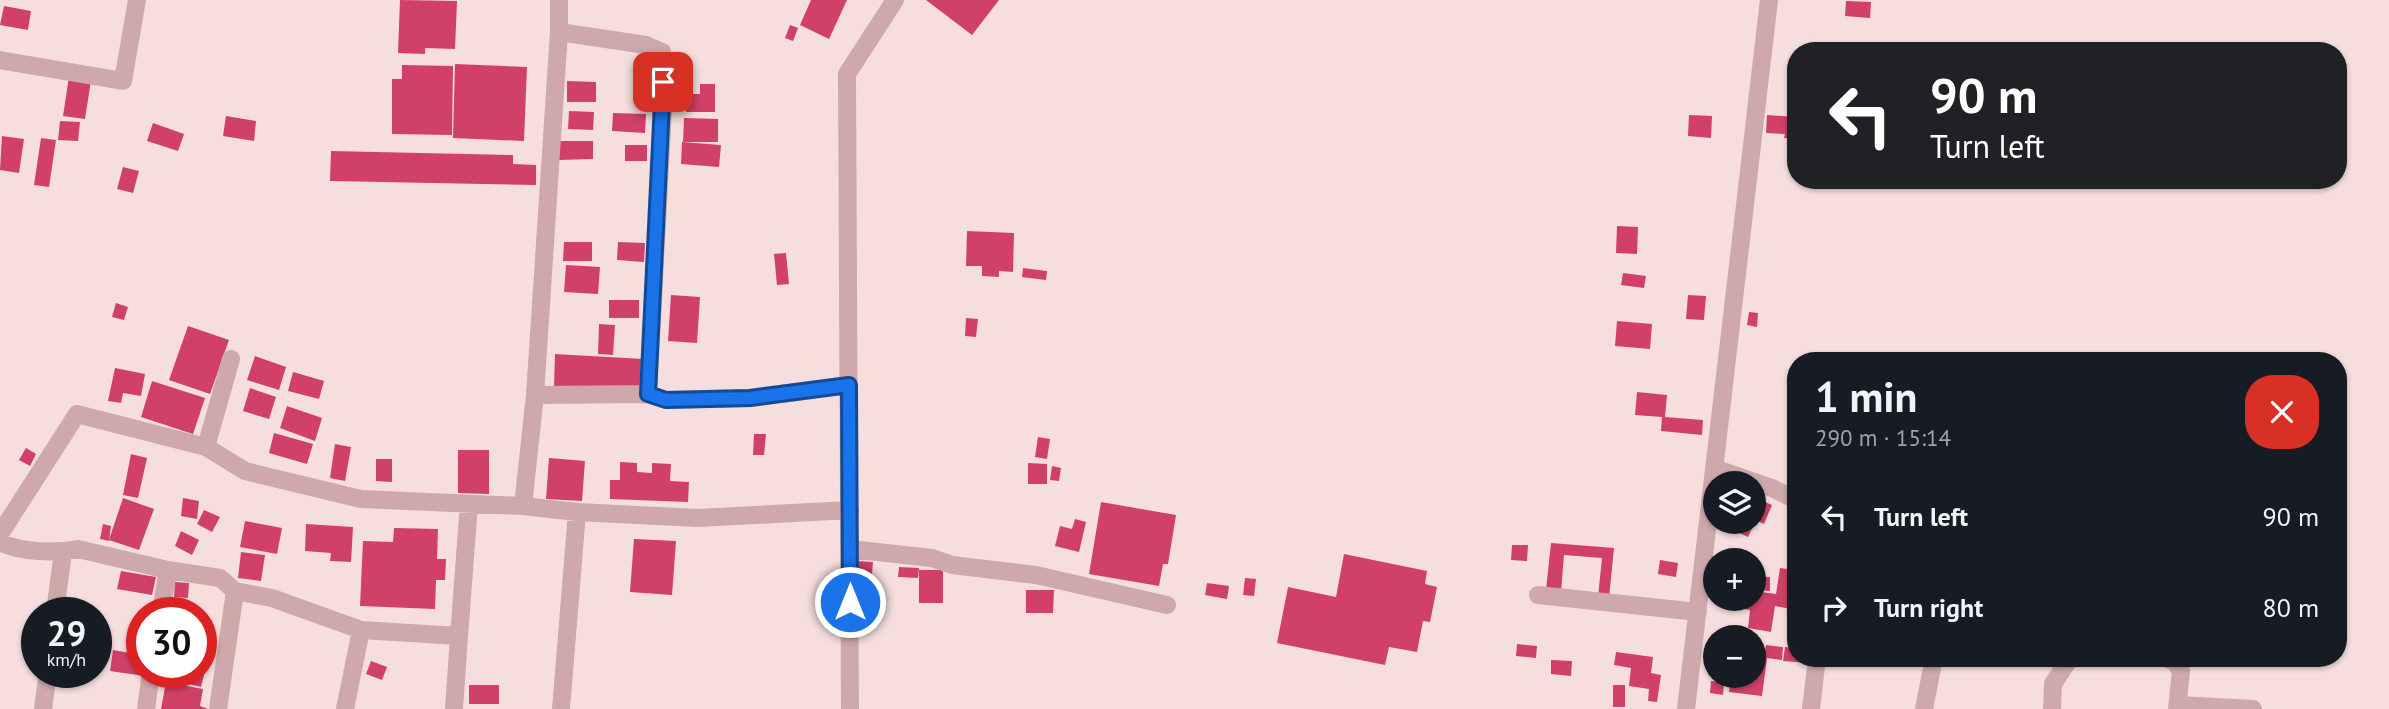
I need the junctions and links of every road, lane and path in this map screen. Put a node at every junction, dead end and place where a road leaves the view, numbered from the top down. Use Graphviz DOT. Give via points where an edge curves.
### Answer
graph roads {
  1 [pos="137,0"];
  2 [pos="559,0"];
  3 [pos="895,0"];
  4 [pos="1769,0"];
  5 [pos="559,32"];
  6 [pos="0,60"];
  7 [pos="231,359"];
  8 [pos="849,385"];
  9 [pos="648,394"];
  10 [pos="535,395"];
  11 [pos="206,447"];
  12 [pos="1714,468"];
  13 [pos="1787,496"];
  14 [pos="469,504"];
  15 [pos="523,506"];
  16 [pos="849,510"];
  17 [pos="577,512"];
  18 [pos="0,534"];
  19 [pos="0,542"];
  20 [pos="850,549"];
  21 [pos="63,552"];
  22 [pos="168,570"];
  23 [pos="235,591"];
  24 [pos="1538,595"];
  25 [pos="57,597"];
  26 [pos="164,597"];
  27 [pos="1167,605"];
  28 [pos="1698,612"];
  29 [pos="361,630"];
  30 [pos="459,636"];
  31 [pos="1816,667"];
  32 [pos="1932,667"];
  33 [pos="2064,667"];
  34 [pos="2178,667"];
  35 [pos="46,688"];
  36 [pos="149,688"];
  37 [pos="2177,707"];
  38 [pos="43,709"];
  39 [pos="146,709"];
  40 [pos="218,709"];
  41 [pos="345,709"];
  42 [pos="454,709"];
  43 [pos="561,709"];
  44 [pos="850,709"];
  45 [pos="1686,709"];
  46 [pos="1811,709"];
  47 [pos="1924,709"];
  48 [pos="2052,709"];
  49 [pos="2253,709"];
  1 -- 6 [label="street" via="123,81"];
  2 -- 5 [label="street"];
  3 -- 8 [label="street" via="847,74"];
  4 -- 12 [label="street"];
  5 -- 9 [label="street" via="662,52"];
  5 -- 10 [label="street"];
  7 -- 11 [label="street"];
  8 -- 9 [label="street" via="750,398 666,400"];
  8 -- 16 [label="street"];
  9 -- 10 [label="street"];
  10 -- 15 [label="street"];
  11 -- 14 [label="street" via="245,471 360,499"];
  11 -- 18 [label="street" via="77,414"];
  12 -- 13 [label="street"];
  12 -- 28 [label="street"];
  14 -- 15 [label="street"];
  14 -- 30 [label="street"];
  15 -- 17 [label="street"];
  16 -- 17 [label="street" via="698,518"];
  16 -- 20 [label="street"];
  17 -- 43 [label="street"];
  19 -- 21 [label="street" via="9,547"];
  20 -- 27 [label="street" via="1036,575"];
  20 -- 44 [label="street"];
  21 -- 22 [label="street" via="78,549"];
  21 -- 25 [label="street"];
  22 -- 23 [label="street" via="220,578"];
  22 -- 26 [label="street"];
  23 -- 29 [label="street" via="272,598"];
  23 -- 40 [label="street"];
  24 -- 28 [label="street"];
  28 -- 45 [label="street"];
  29 -- 30 [label="street"];
  29 -- 41 [label="street"];
  30 -- 42 [label="street"];
  31 -- 46 [label="street"];
  32 -- 47 [label="street"];
  33 -- 48 [label="street" via="2053,684"];
  34 -- 37 [label="street"];
  35 -- 38 [label="street"];
  36 -- 39 [label="street"];
  37 -- 49 [label="street"];
}
